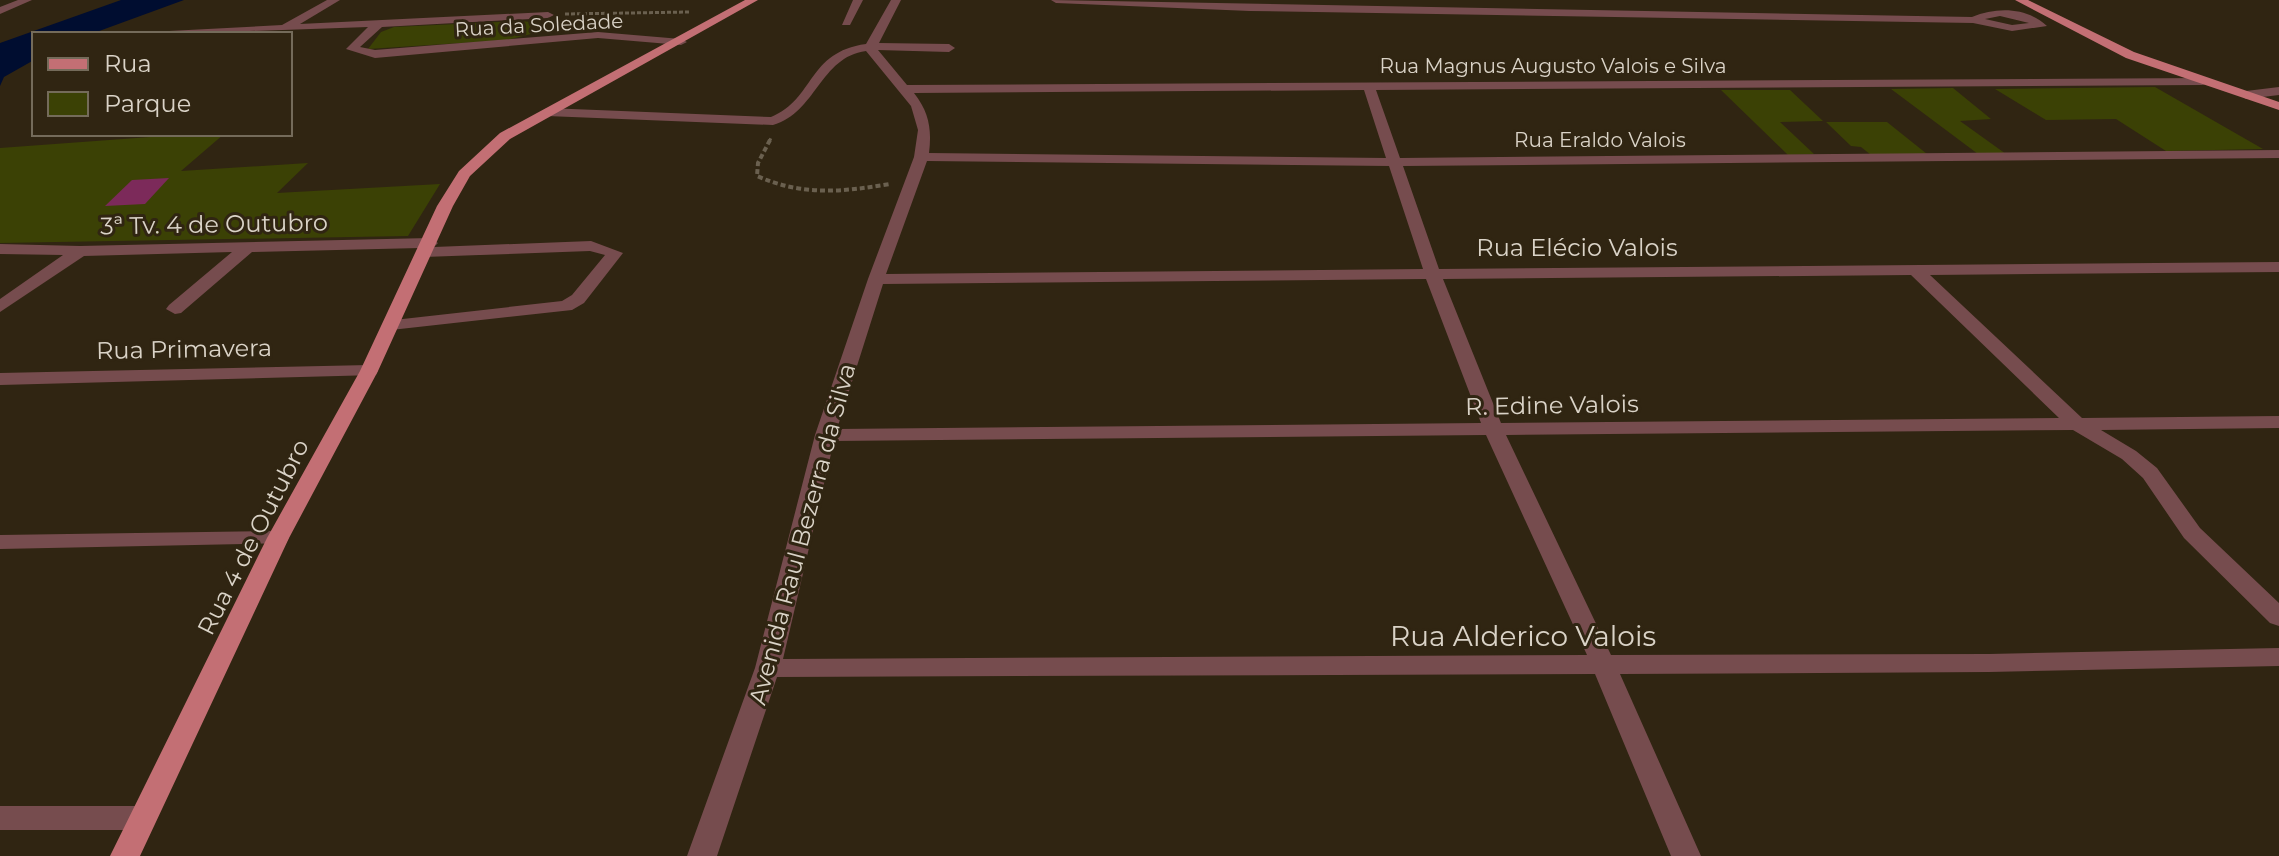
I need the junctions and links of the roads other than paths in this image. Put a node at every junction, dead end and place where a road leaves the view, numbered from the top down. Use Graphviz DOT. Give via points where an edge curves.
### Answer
graph roads {
  1 [pos="27,0"];
  2 [pos="335,0"];
  3 [pos="753,0"];
  4 [pos="858,0"];
  5 [pos="896,0"];
  6 [pos="1056,0"];
  7 [pos="2020,0"];
  8 [pos="0,11"];
  9 [pos="1973,20"];
  10 [pos="846,23"];
  11 [pos="378,24"];
  12 [pos="283,28"];
  13 [pos="207,32"];
  14 [pos="533,40"];
  15 [pos="681,42"];
  16 [pos="870,48"];
  17 [pos="949,48"];
  18 [pos="2202,81"];
  19 [pos="1369,87"];
  20 [pos="905,89"];
  21 [pos="2279,91"];
  22 [pos="2246,95"];
  23 [pos="2279,106"];
  24 [pos="547,112"];
  25 [pos="2279,154"];
  26 [pos="921,157"];
  27 [pos="1394,162"];
  28 [pos="247,248"];
  29 [pos="427,248"];
  30 [pos="0,249"];
  31 [pos="80,251"];
  32 [pos="2279,267"];
  33 [pos="1913,268"];
  34 [pos="1432,272"];
  35 [pos="876,279"];
  36 [pos="0,307"];
  37 [pos="175,309"];
  38 [pos="391,325"];
  39 [pos="369,371"];
  40 [pos="0,379"];
  41 [pos="2279,422"];
  42 [pos="2077,424"];
  43 [pos="1494,431"];
  44 [pos="825,435"];
  45 [pos="278,538"];
  46 [pos="0,542"];
  47 [pos="2279,617"];
  48 [pos="2279,657"];
  49 [pos="1604,666"];
  50 [pos="768,668"];
  51 [pos="0,818"];
  52 [pos="143,818"];
  53 [pos="125,856"];
  54 [pos="702,856"];
  55 [pos="1686,856"];
  1 -- 8 [label="street"];
  2 -- 12 [label="street"];
  3 -- 15 [label="main road, Rua 4 de Outubro"];
  4 -- 10 [label="street"];
  5 -- 16 [label="street"];
  6 -- 9 [label="street"];
  7 -- 18 [label="main road" via="2103,43"];
  9 -- 9 [label="street" via="2012,28 2041,26 2013,13"];
  11 -- 12 [label="street"];
  11 -- 14 [label="street" via="548,15"];
  11 -- 14 [label="street, Rua da Soledade" via="352,49 375,54"];
  12 -- 13 [label="street"];
  14 -- 15 [label="street, Rua da Soledade" via="613,35"];
  15 -- 24 [label="main road, Rua 4 de Outubro"];
  16 -- 17 [label="street"];
  16 -- 20 [label="street, Avenida Raul Bezerra da Silva"];
  16 -- 24 [label="street" via="836,57 785,117 764,122"];
  18 -- 19 [label="street, Rua Magnus Augusto Valois e Silva"];
  18 -- 22 [label="main road"];
  19 -- 20 [label="street, Rua Magnus Augusto Valois e Silva"];
  19 -- 27 [label="street"];
  20 -- 26 [label="street, Avenida Raul Bezerra da Silva" via="925,130"];
  21 -- 22 [label="street"];
  22 -- 23 [label="main road"];
  24 -- 29 [label="main road, Rua 4 de Outubro" via="491,146 464,174"];
  25 -- 27 [label="street, Rua Eraldo Valois"];
  26 -- 27 [label="street, Rua Eraldo Valois"];
  26 -- 35 [label="street, Avenida Raul Bezerra da Silva"];
  27 -- 34 [label="street"];
  28 -- 29 [label="street, 3ª Tv. 4 de Outubro"];
  28 -- 31 [label="street, 3ª Tv. 4 de Outubro"];
  28 -- 37 [label="street"];
  29 -- 38 [label="main road, Rua 4 de Outubro"];
  29 -- 38 [label="street, 3ª Tv. 4 de Outubro" via="591,246 615,253 578,299 566,306"];
  30 -- 31 [label="street, 3ª Tv. 4 de Outubro"];
  31 -- 36 [label="street"];
  32 -- 33 [label="street, Rua Elécio Valois"];
  33 -- 34 [label="street, Rua Elécio Valois"];
  33 -- 42 [label="street"];
  34 -- 35 [label="street, Rua Elécio Valois"];
  34 -- 43 [label="street"];
  35 -- 44 [label="street, Avenida Raul Bezerra da Silva"];
  38 -- 39 [label="main road, Rua 4 de Outubro"];
  39 -- 40 [label="street, Rua Primavera"];
  39 -- 45 [label="main road, Rua 4 de Outubro"];
  41 -- 42 [label="street, R. Edine Valois"];
  42 -- 43 [label="street, R. Edine Valois"];
  42 -- 47 [label="street" via="2150,473 2192,533"];
  43 -- 44 [label="street, R. Edine Valois"];
  43 -- 49 [label="street"];
  44 -- 50 [label="street, Avenida Raul Bezerra da Silva"];
  45 -- 46 [label="street"];
  45 -- 52 [label="main road, Rua 4 de Outubro"];
  48 -- 49 [label="street, Rua Alderico Valois"];
  49 -- 50 [label="street, Rua Alderico Valois"];
  49 -- 55 [label="street"];
  50 -- 54 [label="street, Avenida Raul Bezerra da Silva"];
  51 -- 52 [label="street"];
  52 -- 53 [label="main road, Rua 4 de Outubro"];
}
